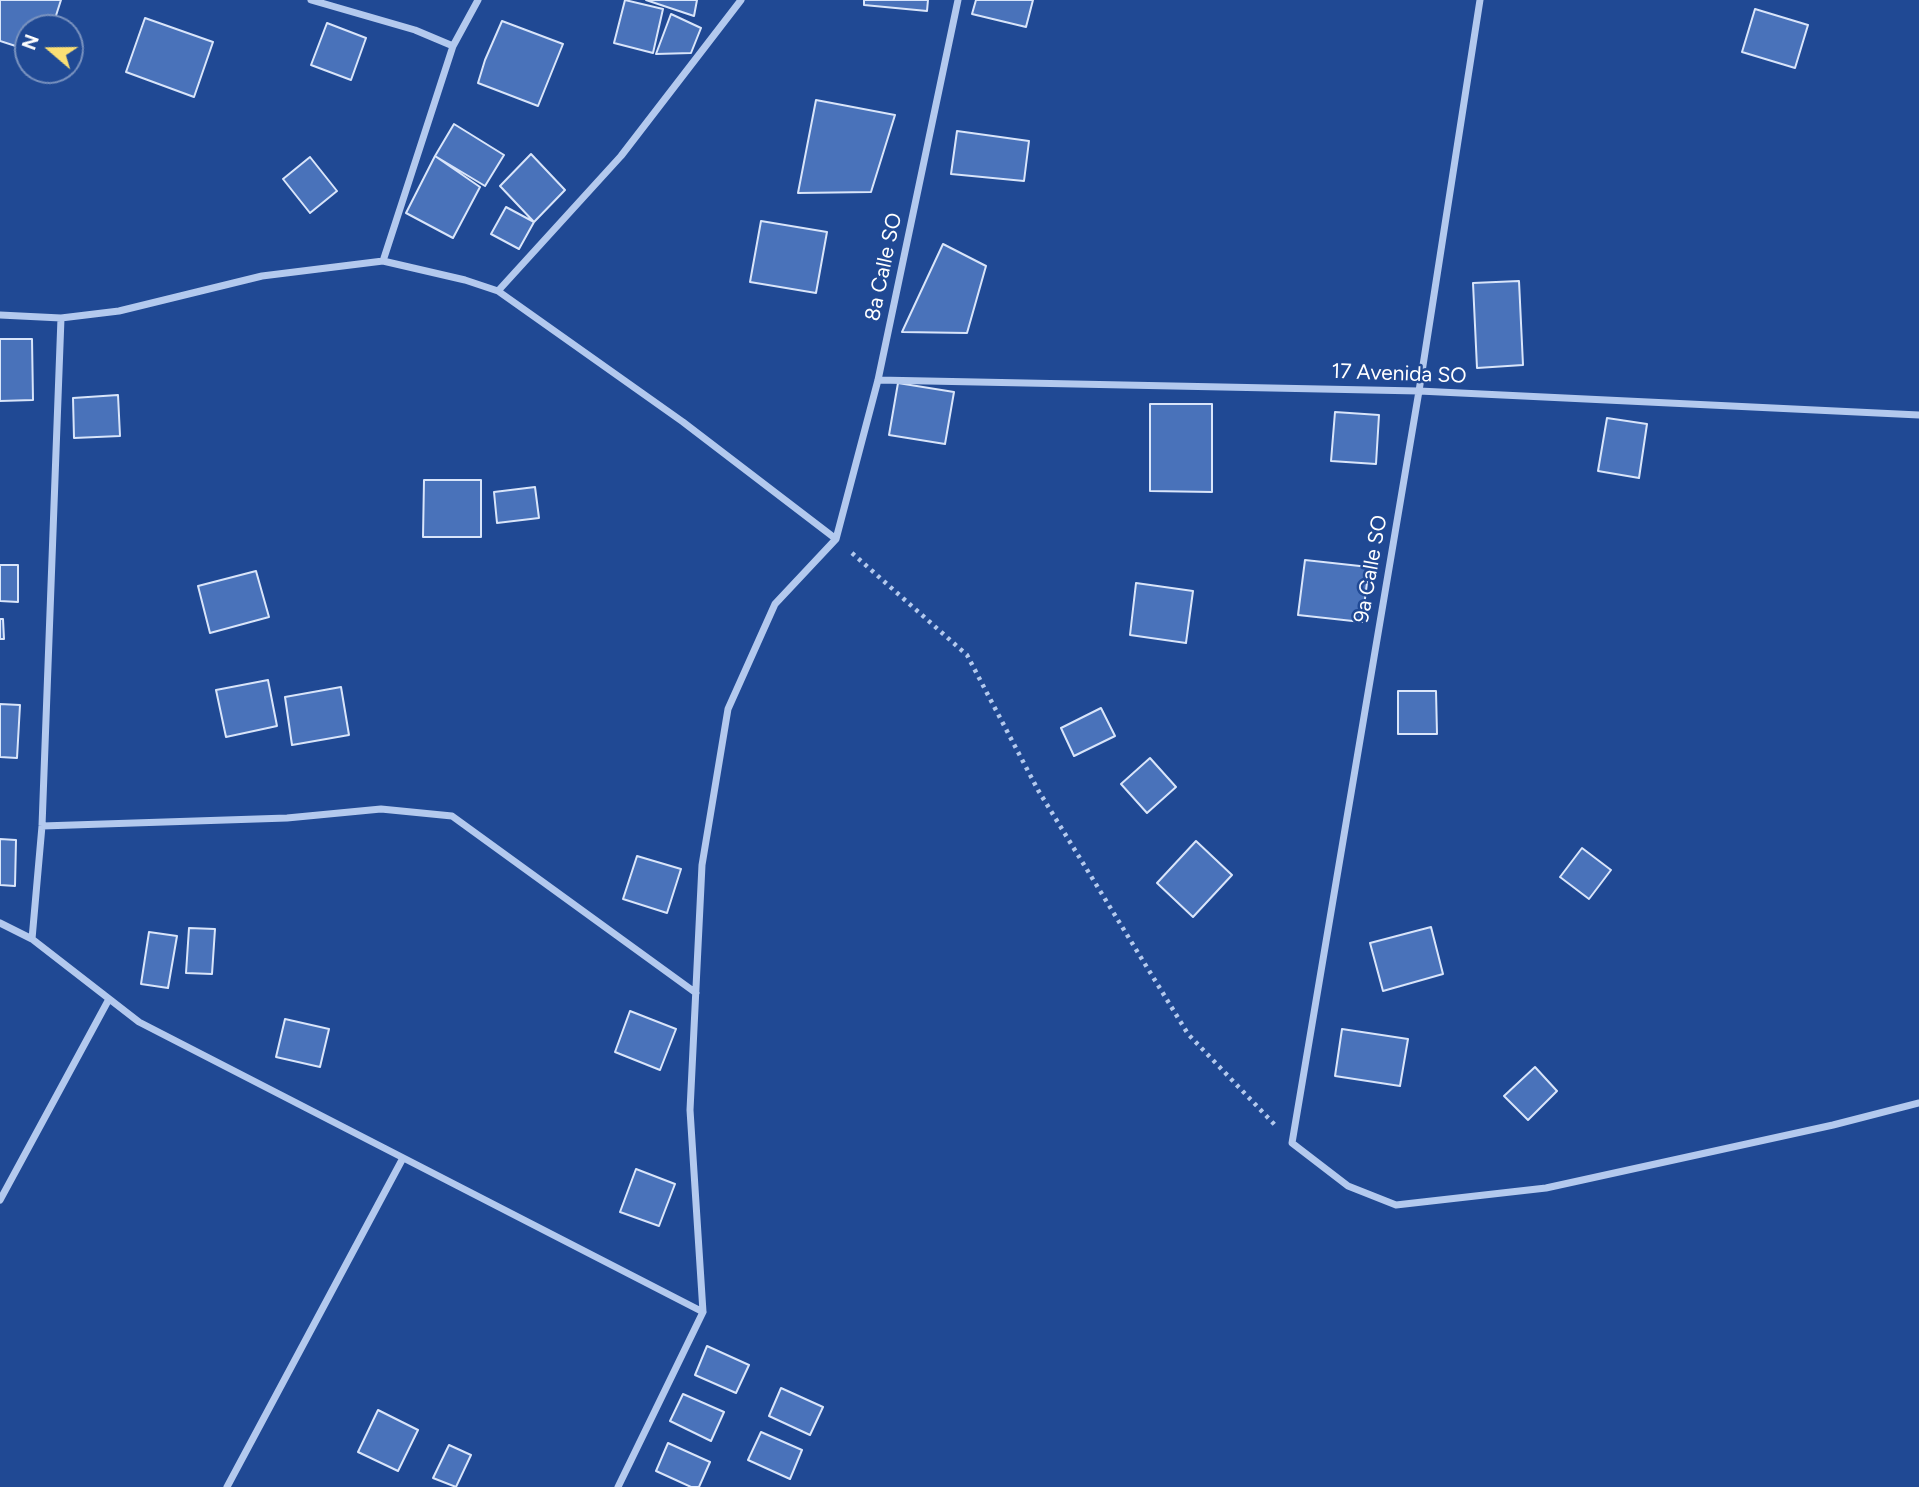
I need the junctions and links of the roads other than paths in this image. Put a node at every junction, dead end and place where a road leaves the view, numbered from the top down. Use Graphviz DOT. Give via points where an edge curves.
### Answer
graph roads {
  1 [pos="311,0"];
  2 [pos="478,0"];
  3 [pos="741,0"];
  4 [pos="958,0"];
  5 [pos="1480,0"];
  6 [pos="453,46"];
  7 [pos="383,261"];
  8 [pos="499,291"];
  9 [pos="0,315"];
  10 [pos="61,318"];
  11 [pos="878,380"];
  12 [pos="1419,391"];
  13 [pos="1919,415"];
  14 [pos="836,539"];
  15 [pos="43,826"];
  16 [pos="0,923"];
  17 [pos="32,939"];
  18 [pos="696,993"];
  19 [pos="109,999"];
  20 [pos="1919,1102"];
  21 [pos="403,1158"];
  22 [pos="0,1200"];
  23 [pos="702,1312"];
  24 [pos="228,1487"];
  25 [pos="618,1487"];
  1 -- 6 [label="street" via="415,30"];
  2 -- 6 [label="street"];
  3 -- 8 [label="street" via="621,156"];
  4 -- 11 [label="street, 8a Calle SO"];
  5 -- 12 [label="street, 9a Calle SO"];
  6 -- 7 [label="street"];
  7 -- 8 [label="street"];
  7 -- 10 [label="street" via="262,276 118,310"];
  8 -- 14 [label="street" via="683,422"];
  9 -- 10 [label="street"];
  10 -- 15 [label="street"];
  11 -- 12 [label="street, 17 Avenida SO"];
  11 -- 14 [label="street, 8a Calle SO"];
  12 -- 13 [label="street, 17 Avenida SO"];
  12 -- 20 [label="street, 9a Calle SO" via="1292,1143 1348,1186 1396,1205 1546,1188"];
  14 -- 18 [label="street" via="775,604 729,709 702,865"];
  15 -- 17 [label="street"];
  15 -- 18 [label="street" via="286,818 381,809 452,816"];
  16 -- 17 [label="street"];
  17 -- 19 [label="street"];
  18 -- 23 [label="street" via="690,1110"];
  19 -- 21 [label="street" via="139,1022"];
  19 -- 22 [label="street"];
  21 -- 23 [label="street"];
  21 -- 24 [label="street"];
  23 -- 25 [label="street"];
}
